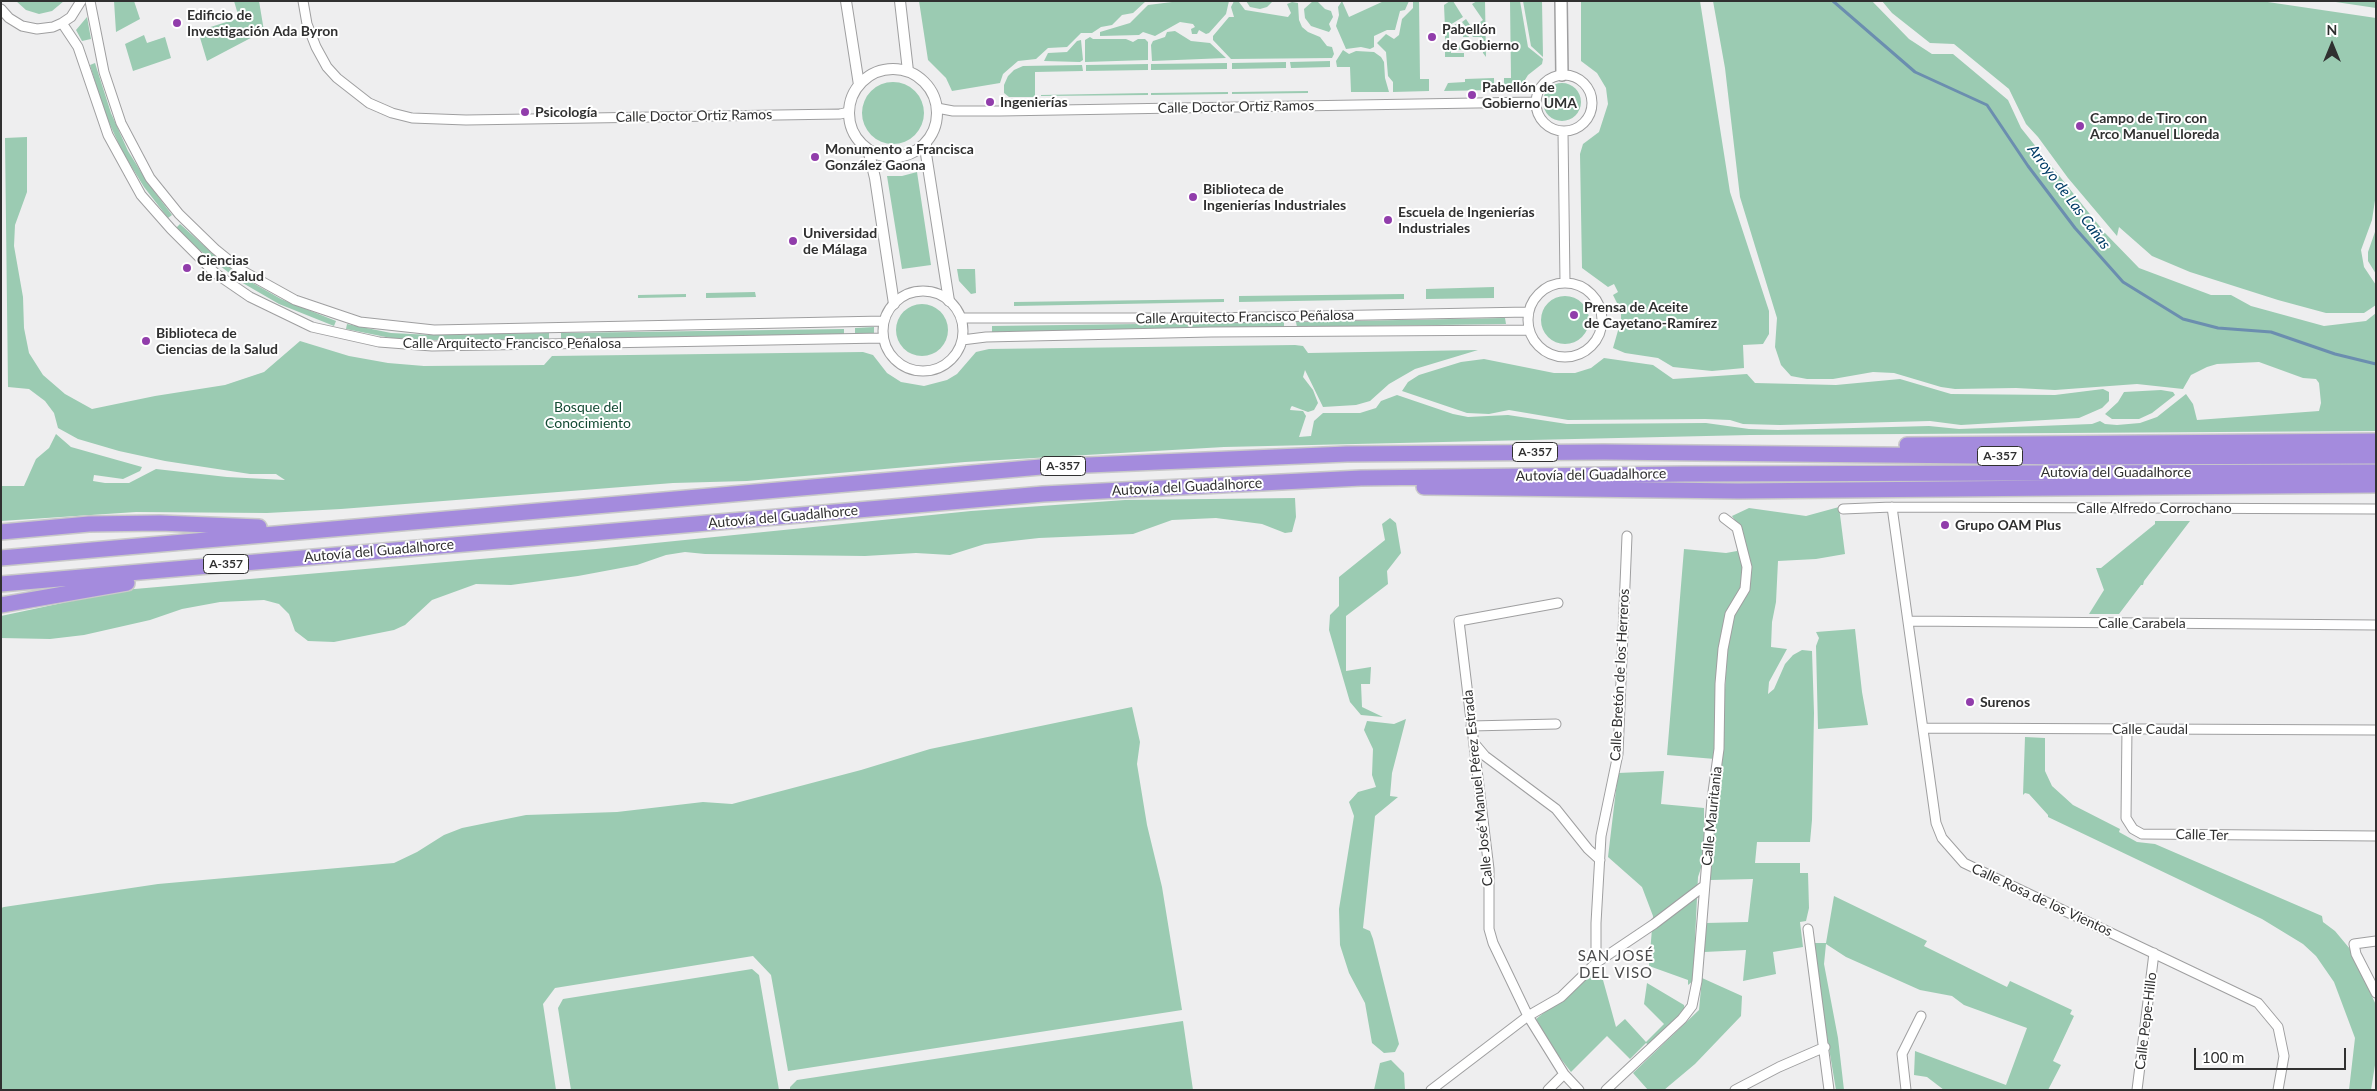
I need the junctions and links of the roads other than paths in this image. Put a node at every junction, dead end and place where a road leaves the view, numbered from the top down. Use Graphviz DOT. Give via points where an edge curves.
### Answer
graph roads {
  1 [pos="81,1"];
  2 [pos="90,1"];
  3 [pos="303,1"];
  4 [pos="846,1"];
  5 [pos="900,1"];
  6 [pos="1561,1"];
  7 [pos="1,9"];
  8 [pos="62,23"];
  9 [pos="908,71"];
  10 [pos="1562,75"];
  11 [pos="859,85"];
  12 [pos="1535,102"];
  13 [pos="938,108"];
  14 [pos="849,112"];
  15 [pos="1562,132"];
  16 [pos="926,142"];
  17 [pos="868,150"];
  18 [pos="1565,282"];
  19 [pos="949,301"];
  20 [pos="894,304"];
  21 [pos="1528,312"];
  22 [pos="961,318"];
  23 [pos="884,321"];
  24 [pos="1529,330"];
  25 [pos="883,338"];
  26 [pos="962,340"];
  27 [pos="2376,441"];
  28 [pos="1624,452"];
  29 [pos="2376,456"];
  30 [pos="2376,472"];
  31 [pos="1248,484"];
  32 [pos="2376,485"];
  33 [pos="1892,507"];
  34 [pos="1843,509"];
  35 [pos="2376,509"];
  36 [pos="1724,518"];
  37 [pos="310,530"];
  38 [pos="1,532"];
  39 [pos="1627,536"];
  40 [pos="452,545"];
  41 [pos="1,558"];
  42 [pos="1,584"];
  43 [pos="1558,603"];
  44 [pos="1,605"];
  45 [pos="1909,621"];
  46 [pos="2376,625"];
  47 [pos="1556,724"];
  48 [pos="1471,726"];
  49 [pos="1924,728"];
  50 [pos="2127,728"];
  51 [pos="2376,730"];
  52 [pos="1474,742"];
  53 [pos="2376,836"];
  54 [pos="1600,860"];
  55 [pos="1704,886"];
  56 [pos="1808,929"];
  57 [pos="2376,941"];
  58 [pos="2154,953"];
  59 [pos="1596,963"];
  60 [pos="2376,993"];
  61 [pos="1528,1016"];
  62 [pos="1921,1016"];
  63 [pos="1825,1047"];
  64 [pos="1564,1074"];
  65 [pos="1431,1090"];
  66 [pos="1548,1090"];
  67 [pos="1579,1090"];
  68 [pos="1606,1090"];
  69 [pos="1736,1090"];
  70 [pos="1829,1090"];
  71 [pos="1906,1090"];
  72 [pos="2137,1090"];
  73 [pos="2278,1090"];
  1 -- 8 [label="street" via="71,17"];
  2 -- 23 [label="street, Calle Arquitecto Francisco Peñalosa" via="104,72 121,123 150,178 179,214 215,249 241,270 295,300 360,322 434,330"];
  3 -- 14 [label="street, Calle Doctor Ortiz Ramos" via="307,24 316,46 337,78 369,103 412,118 466,120"];
  4 -- 11 [label="street"];
  5 -- 9 [label="street"];
  6 -- 10 [label="main road"];
  7 -- 8 [label="street" via="22,26 38,29"];
  8 -- 25 [label="street, Calle Arquitecto Francisco Peñalosa" via="78,47 108,134 141,195 215,273 250,297 312,327 379,342 432,346"];
  9 -- 11 [label="street" via="882,70"];
  9 -- 13 [label="street" via="928,86"];
  10 -- 12 [label="street" via="1543,84"];
  10 -- 15 [label="street" via="1579,80 1590,94 1592,103 1587,120"];
  11 -- 14 [label="street"];
  12 -- 13 [label="street, Calle Doctor Ortiz Ramos" via="1000,111"];
  12 -- 15 [label="street" via="1540,119"];
  13 -- 16 [label="street" via="935,126"];
  14 -- 17 [label="street" via="851,126"];
  15 -- 18 [label="street"];
  16 -- 17 [label="street" via="905,156 892,157"];
  16 -- 19 [label="street"];
  17 -- 20 [label="street"];
  18 -- 21 [label="street" via="1547,287 1538,294"];
  18 -- 24 [label="street" via="1580,285 1598,302 1603,320 1598,338 1580,355 1555,356 1534,341"];
  19 -- 20 [label="street" via="939,295 915,292"];
  19 -- 22 [label="street"];
  20 -- 23 [label="street"];
  21 -- 22 [label="street, Calle Arquitecto Francisco Peñalosa" via="1202,318"];
  21 -- 24 [label="street"];
  22 -- 26 [label="street"];
  23 -- 25 [label="street"];
  24 -- 26 [label="street, Calle Arquitecto Francisco Peñalosa" via="1201,332"];
  25 -- 26 [label="street" via="887,350 901,366 916,371 940,368 958,351"];
  27 -- 28 [label="highway" via="1976,443"];
  28 -- 29 [label="highway, Autovía del Guadalhorce / A-357" via="2067,457"];
  28 -- 37 [label="highway, Autovía del Guadalhorce / A-357" via="1347,454 1040,468"];
  30 -- 31 [label="highway, Autovía del Guadalhorce / A-357" via="1666,474 1361,478"];
  31 -- 32 [label="highway" via="1738,491"];
  31 -- 40 [label="highway, Autovía del Guadalhorce / A-357" via="1043,494"];
  33 -- 34 [label="street, Calle Alfredo Corrochano"];
  33 -- 35 [label="street, Calle Alfredo Corrochano"];
  33 -- 45 [label="street, Calle Rosa de los Vientos"];
  36 -- 55 [label="street, Calle Mauritania" via="1737,528 1747,567 1745,589 1730,614 1724,649 1719,749"];
  37 -- 38 [label="highway" via="151,523 89,524"];
  37 -- 41 [label="highway, Autovía del Guadalhorce / A-357"];
  39 -- 54 [label="street, Calle Bretón de los Herreros" via="1618,754 1601,836"];
  40 -- 42 [label="highway, Autovía del Guadalhorce / A-357"];
  40 -- 44 [label="highway" via="296,567 112,584"];
  43 -- 48 [label="street, Calle José Manuel Pérez Estrada" via="1459,621"];
  45 -- 46 [label="street, Calle Carabela"];
  45 -- 49 [label="street, Calle Rosa de los Vientos"];
  47 -- 48 [label="street"];
  48 -- 52 [label="street, Calle José Manuel Pérez Estrada"];
  49 -- 50 [label="street, Calle Caudal"];
  49 -- 58 [label="street, Calle Rosa de los Vientos" via="1936,823 1942,838 1964,863"];
  50 -- 51 [label="street, Calle Caudal"];
  50 -- 53 [label="street, Calle Ter" via="2126,818 2133,829 2142,834"];
  52 -- 54 [label="street" via="1485,756 1556,809"];
  52 -- 61 [label="street, Calle José Manuel Pérez Estrada" via="1489,868 1489,929"];
  54 -- 59 [label="street, Calle Bretón de los Herreros"];
  55 -- 59 [label="street"];
  55 -- 68 [label="street, Calle Mauritania" via="1692,1006"];
  56 -- 63 [label="street"];
  57 -- 60 [label="street" via="2354,944"];
  58 -- 72 [label="street, Calle Pepe-Hillo"];
  58 -- 73 [label="street, Calle Rosa de los Vientos" via="2258,1003 2278,1026 2284,1056"];
  59 -- 61 [label="street" via="1561,997"];
  61 -- 64 [label="street, Calle José Manuel Pérez Estrada"];
  61 -- 65 [label="street"];
  62 -- 71 [label="street" via="1902,1054"];
  63 -- 69 [label="street"];
  63 -- 70 [label="street"];
  64 -- 66 [label="street"];
  64 -- 67 [label="street, Calle José Manuel Pérez Estrada"];
}
